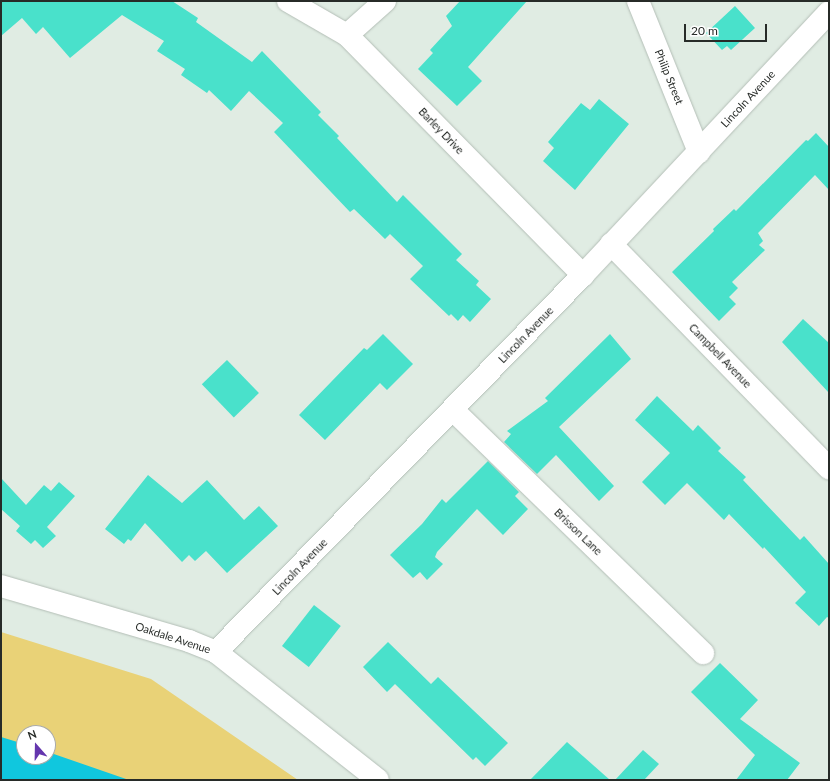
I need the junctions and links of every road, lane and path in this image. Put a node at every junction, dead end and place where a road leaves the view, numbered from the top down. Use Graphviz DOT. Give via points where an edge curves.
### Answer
graph roads {
  1 [pos="288,1"];
  2 [pos="385,1"];
  3 [pos="638,1"];
  4 [pos="829,12"];
  5 [pos="347,35"];
  6 [pos="699,152"];
  7 [pos="612,244"];
  8 [pos="583,275"];
  9 [pos="453,410"];
  10 [pos="829,468"];
  11 [pos="1,586"];
  12 [pos="216,652"];
  13 [pos="703,654"];
  14 [pos="378,780"];
  1 -- 5 [label="street, Barley Drive"];
  2 -- 5 [label="street"];
  3 -- 6 [label="street, Philip Street"];
  4 -- 6 [label="street, Lincoln Avenue"];
  5 -- 8 [label="street, Barley Drive"];
  6 -- 7 [label="street, Lincoln Avenue"];
  7 -- 8 [label="street, Lincoln Avenue"];
  7 -- 10 [label="street, Campbell Avenue"];
  8 -- 9 [label="street, Lincoln Avenue"];
  9 -- 12 [label="street, Lincoln Avenue"];
  9 -- 13 [label="street, Brisson Lane"];
  11 -- 12 [label="street, Oakdale Avenue" via="189,641"];
  12 -- 14 [label="street, Oakdale Avenue"];
}
